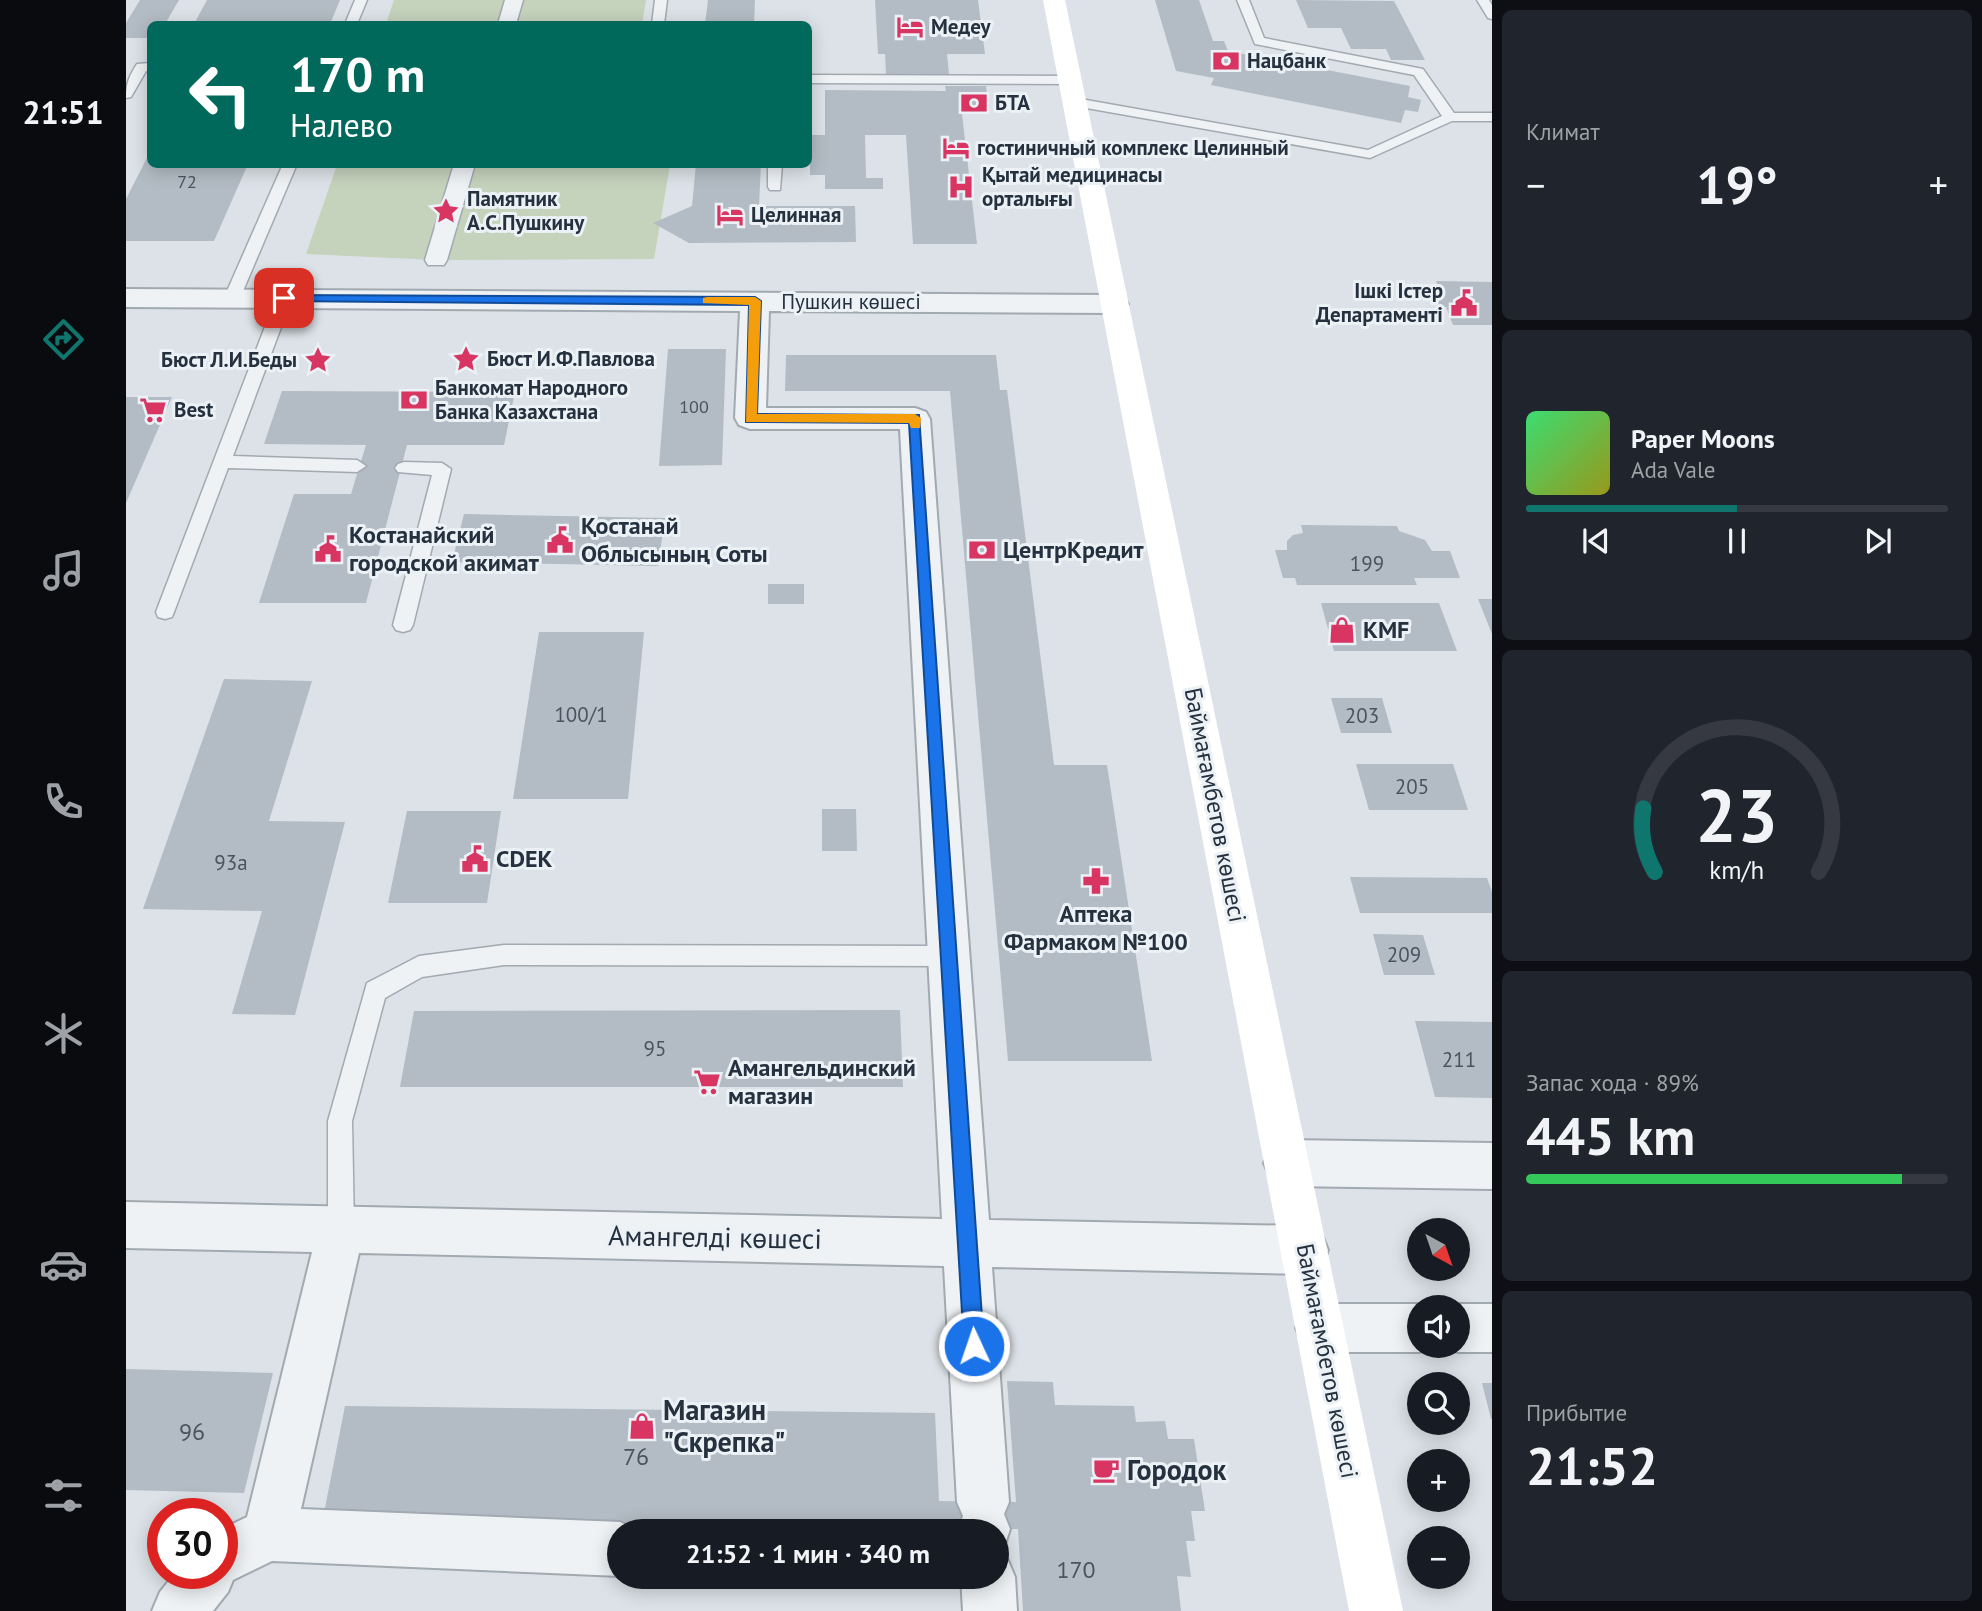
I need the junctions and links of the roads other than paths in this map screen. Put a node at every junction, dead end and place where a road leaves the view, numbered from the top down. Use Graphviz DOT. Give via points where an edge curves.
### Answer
graph roads {
  1 [pos="361,0"];
  2 [pos="514,0"];
  3 [pos="661,0"];
  4 [pos="1054,0"];
  5 [pos="1243,0"];
  6 [pos="1483,0"];
  7 [pos="1492,15"];
  8 [pos="352,21"];
  9 [pos="508,21"];
  10 [pos="659,21"];
  11 [pos="147,67"];
  12 [pos="812,79"];
  13 [pos="1072,91"];
  14 [pos="126,94"];
  15 [pos="1450,117"];
  16 [pos="1492,117"];
  17 [pos="288,168"];
  18 [pos="465,168"];
  19 [pos="775,168"];
  20 [pos="775,187"];
  21 [pos="436,260"];
  22 [pos="126,298"];
  23 [pos="232,298"];
  24 [pos="284,298"];
  25 [pos="755,301"];
  26 [pos="1114,304"];
  27 [pos="222,463"];
  28 [pos="357,466"];
  29 [pos="404,468"];
  30 [pos="165,612"];
  31 [pos="402,625"];
  32 [pos="949,956"];
  33 [pos="1287,1163"];
  34 [pos="1492,1166"];
  35 [pos="126,1226"];
  36 [pos="341,1230"];
  37 [pos="968,1242"];
  38 [pos="1304,1250"];
  39 [pos="1320,1328"];
  40 [pos="1407,1328"];
  41 [pos="1470,1328"];
  42 [pos="1492,1328"];
  43 [pos="984,1519"];
  44 [pos="270,1534"];
  45 [pos="607,1548"];
  46 [pos="238,1550"];
  47 [pos="196,1589"];
  48 [pos="988,1589"];
  49 [pos="179,1611"];
  50 [pos="989,1611"];
  51 [pos="1376,1611"];
  1 -- 8 [label="lane"];
  2 -- 9 [label="street"];
  3 -- 10 [label="lane"];
  4 -- 13 [label="main road, Баймағамбетов көшесі"];
  5 -- 15 [label="lane" via="1259,41 1418,72"];
  6 -- 7 [label="lane"];
  11 -- 14 [label="lane" via="142,67"];
  12 -- 13 [label="lane"];
  13 -- 15 [label="lane" via="1370,154"];
  13 -- 26 [label="main road, Баймағамбетов көшесі"];
  15 -- 16 [label="lane"];
  17 -- 23 [label="lane"];
  18 -- 21 [label="street"];
  19 -- 20 [label="lane"];
  22 -- 23 [label="street, Пушкин көшесі"];
  23 -- 24 [label="street, Пушкин көшесі"];
  24 -- 25 [label="street, Пушкин көшесі"];
  24 -- 27 [label="lane"];
  25 -- 26 [label="street, Пушкин көшесі"];
  25 -- 32 [label="street" via="750,418 915,418"];
  26 -- 33 [label="main road, Баймағамбетов көшесі"];
  27 -- 28 [label="lane"];
  27 -- 30 [label="lane"];
  29 -- 31 [label="lane" via="442,469"];
  32 -- 36 [label="lane" via="504,954 419,967 375,992 340,1121"];
  32 -- 37 [label="street"];
  33 -- 34 [label="street"];
  33 -- 38 [label="main road, Баймағамбетов көшесі"];
  35 -- 36 [label="street, Амангелді көшесі"];
  36 -- 37 [label="street, Амангелді көшесі"];
  36 -- 44 [label="street"];
  37 -- 38 [label="street, Амангелді көшесі"];
  37 -- 43 [label="street"];
  38 -- 39 [label="main road, Баймағамбетов көшесі"];
  39 -- 40 [label="street"];
  39 -- 51 [label="main road, Баймағамбетов көшесі"];
  41 -- 42 [label="street"];
  44 -- 45 [label="street"];
  44 -- 46 [label="street"];
  47 -- 49 [label="street"];
  48 -- 50 [label="street"];
}
